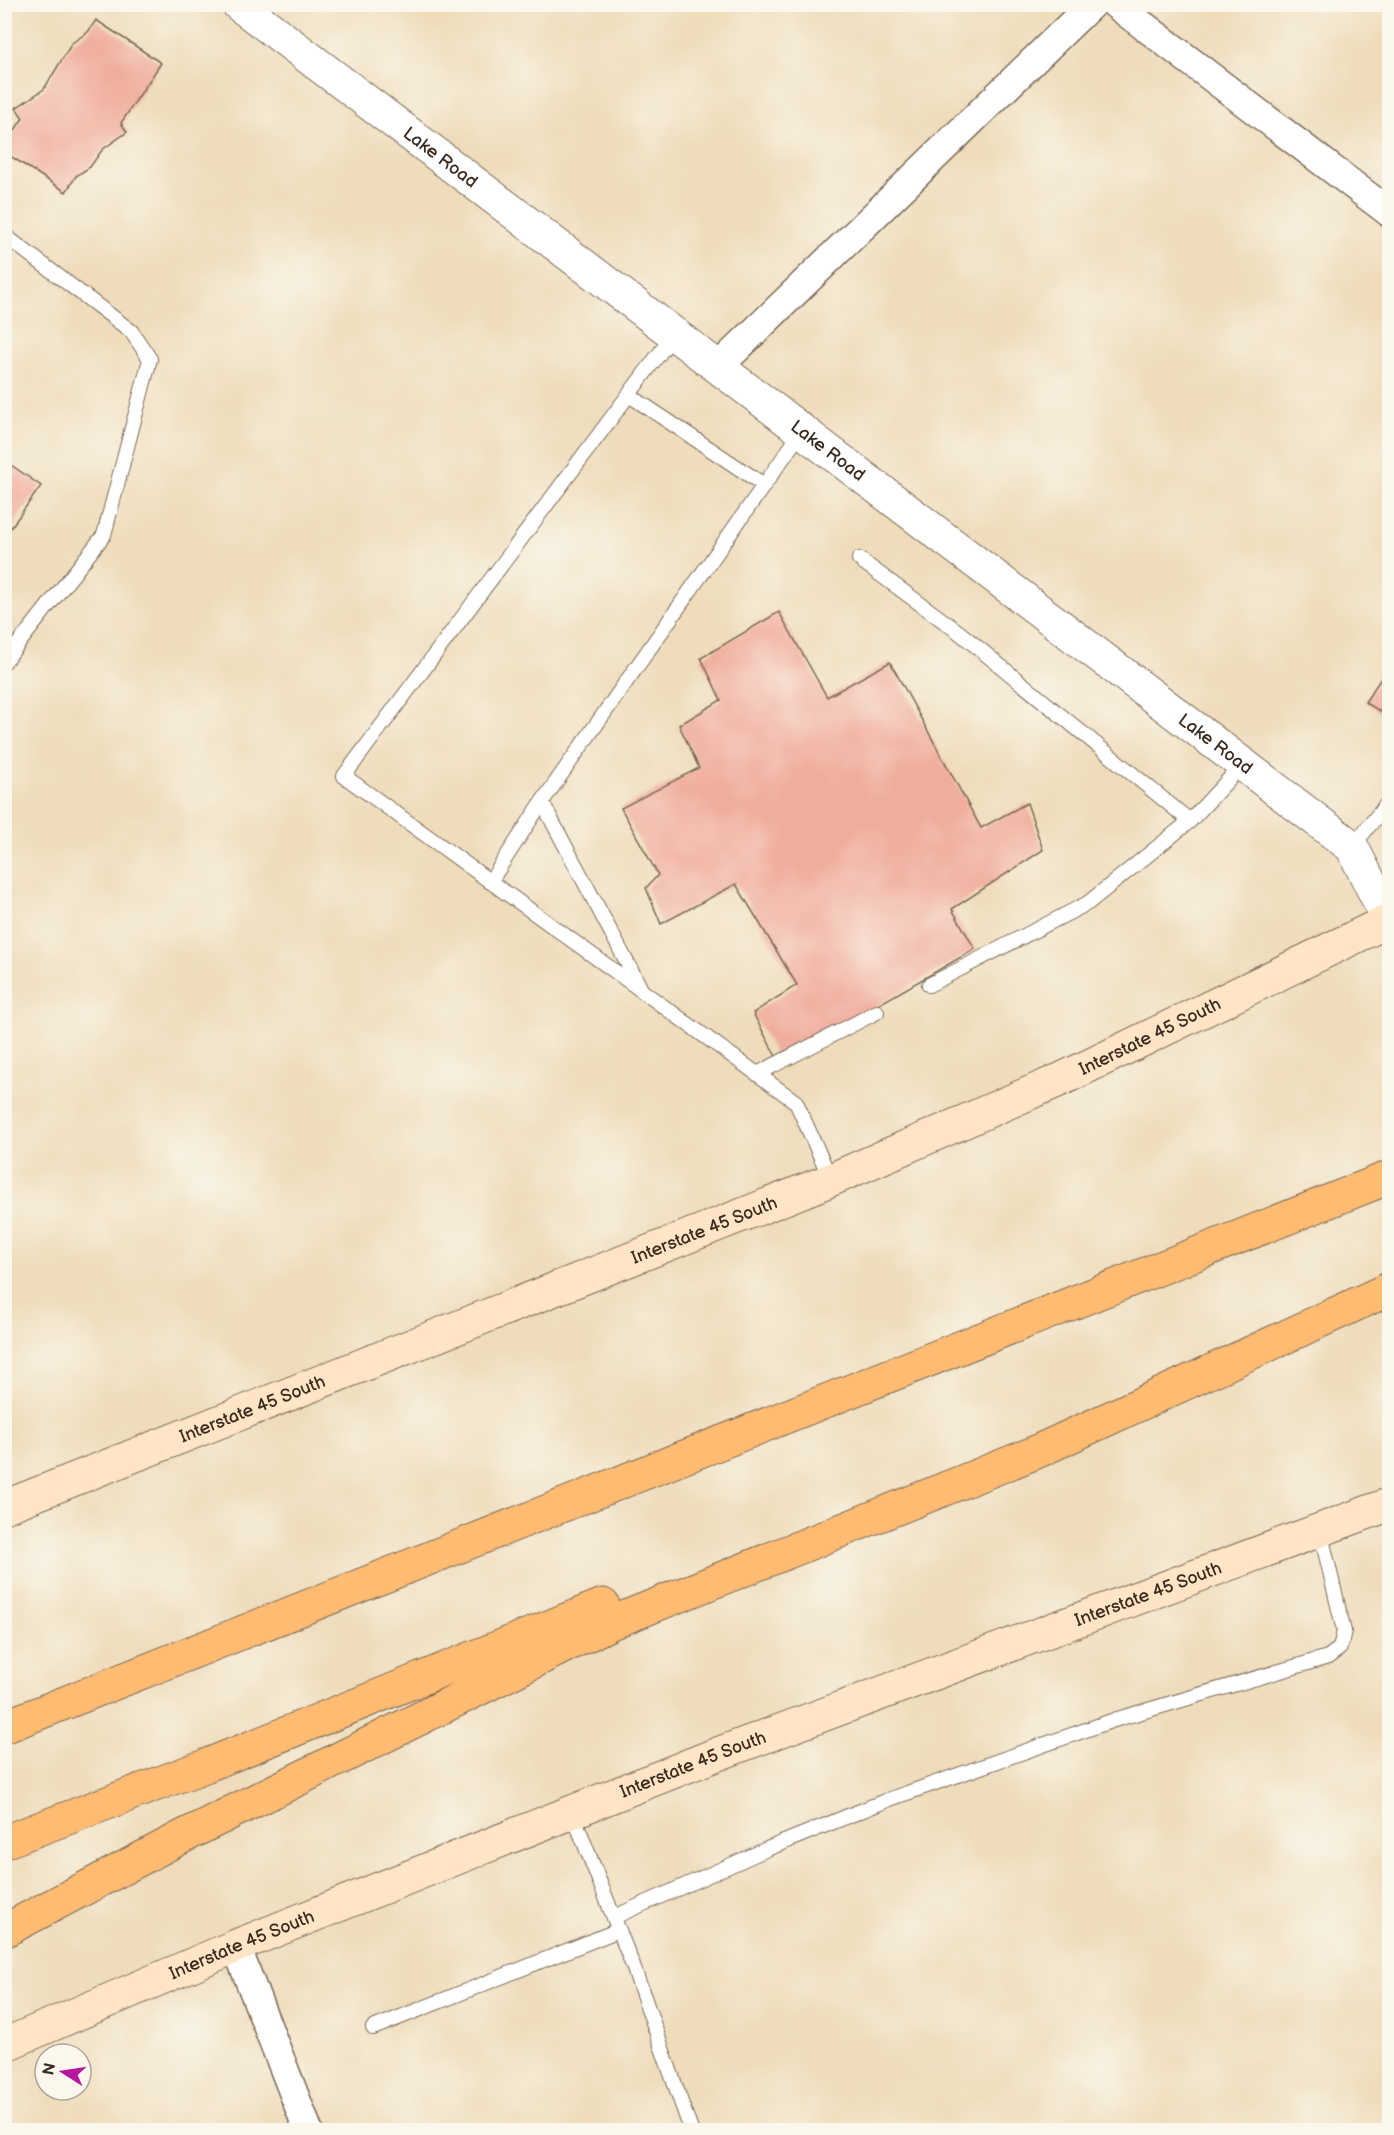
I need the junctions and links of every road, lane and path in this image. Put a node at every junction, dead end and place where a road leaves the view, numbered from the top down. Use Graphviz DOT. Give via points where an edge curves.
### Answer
graph roads {
  1 [pos="238,4"];
  2 [pos="1092,4"];
  3 [pos="1115,4"];
  4 [pos="1389,213"];
  5 [pos="4,235"];
  6 [pos="674,334"];
  7 [pos="718,367"];
  8 [pos="628,395"];
  9 [pos="802,431"];
  10 [pos="764,484"];
  11 [pos="859,559"];
  12 [pos="4,662"];
  13 [pos="1243,764"];
  14 [pos="1389,800"];
  15 [pos="542,802"];
  16 [pos="1190,821"];
  17 [pos="1352,847"];
  18 [pos="490,882"];
  19 [pos="1389,920"];
  20 [pos="929,986"];
  21 [pos="642,991"];
  22 [pos="877,1012"];
  23 [pos="757,1074"];
  24 [pos="1389,1177"];
  25 [pos="831,1180"];
  26 [pos="1389,1288"];
  27 [pos="1389,1504"];
  28 [pos="4,1507"];
  29 [pos="1320,1530"];
  30 [pos="4,1727"];
  31 [pos="572,1812"];
  32 [pos="4,1842"];
  33 [pos="614,1917"];
  34 [pos="619,1930"];
  35 [pos="4,1931"];
  36 [pos="236,1946"];
  37 [pos="373,2028"];
  38 [pos="4,2045"];
  39 [pos="308,2130"];
  40 [pos="691,2130"];
  1 -- 6 [label="street, Lake Road"];
  2 -- 7 [label="street"];
  3 -- 4 [label="street"];
  5 -- 12 [label="lane" via="131,331 150,359 104,535"];
  6 -- 7 [label="street, Lake Road"];
  6 -- 8 [label="lane"];
  7 -- 9 [label="street, Lake Road"];
  8 -- 10 [label="lane"];
  8 -- 18 [label="lane" via="344,776"];
  9 -- 10 [label="lane"];
  9 -- 13 [label="street, Lake Road"];
  10 -- 15 [label="lane"];
  11 -- 16 [label="lane" via="960,633"];
  13 -- 16 [label="lane"];
  13 -- 17 [label="street, Lake Road"];
  14 -- 17 [label="lane"];
  15 -- 18 [label="lane"];
  15 -- 21 [label="lane"];
  16 -- 20 [label="lane" via="1088,903"];
  17 -- 19 [label="street, Lake Road"];
  18 -- 21 [label="lane"];
  19 -- 25 [label="main road, Interstate 45 South" via="1064,1078"];
  21 -- 23 [label="lane"];
  22 -- 23 [label="lane"];
  23 -- 25 [label="lane" via="796,1102"];
  24 -- 30 [label="highway"];
  25 -- 28 [label="main road, Interstate 45 South"];
  26 -- 32 [label="highway" via="205,1766"];
  26 -- 35 [label="highway" via="1034,1453 611,1623"];
  27 -- 29 [label="main road, Interstate 45 South"];
  29 -- 31 [label="main road, Interstate 45 South"];
  29 -- 33 [label="lane" via="1344,1631 1340,1648 1328,1657 1114,1720 891,1799"];
  31 -- 33 [label="lane"];
  31 -- 36 [label="main road, Interstate 45 South"];
  33 -- 34 [label="lane"];
  34 -- 37 [label="lane"];
  34 -- 40 [label="lane"];
  36 -- 38 [label="main road, Interstate 45 South"];
  36 -- 39 [label="street"];
}
